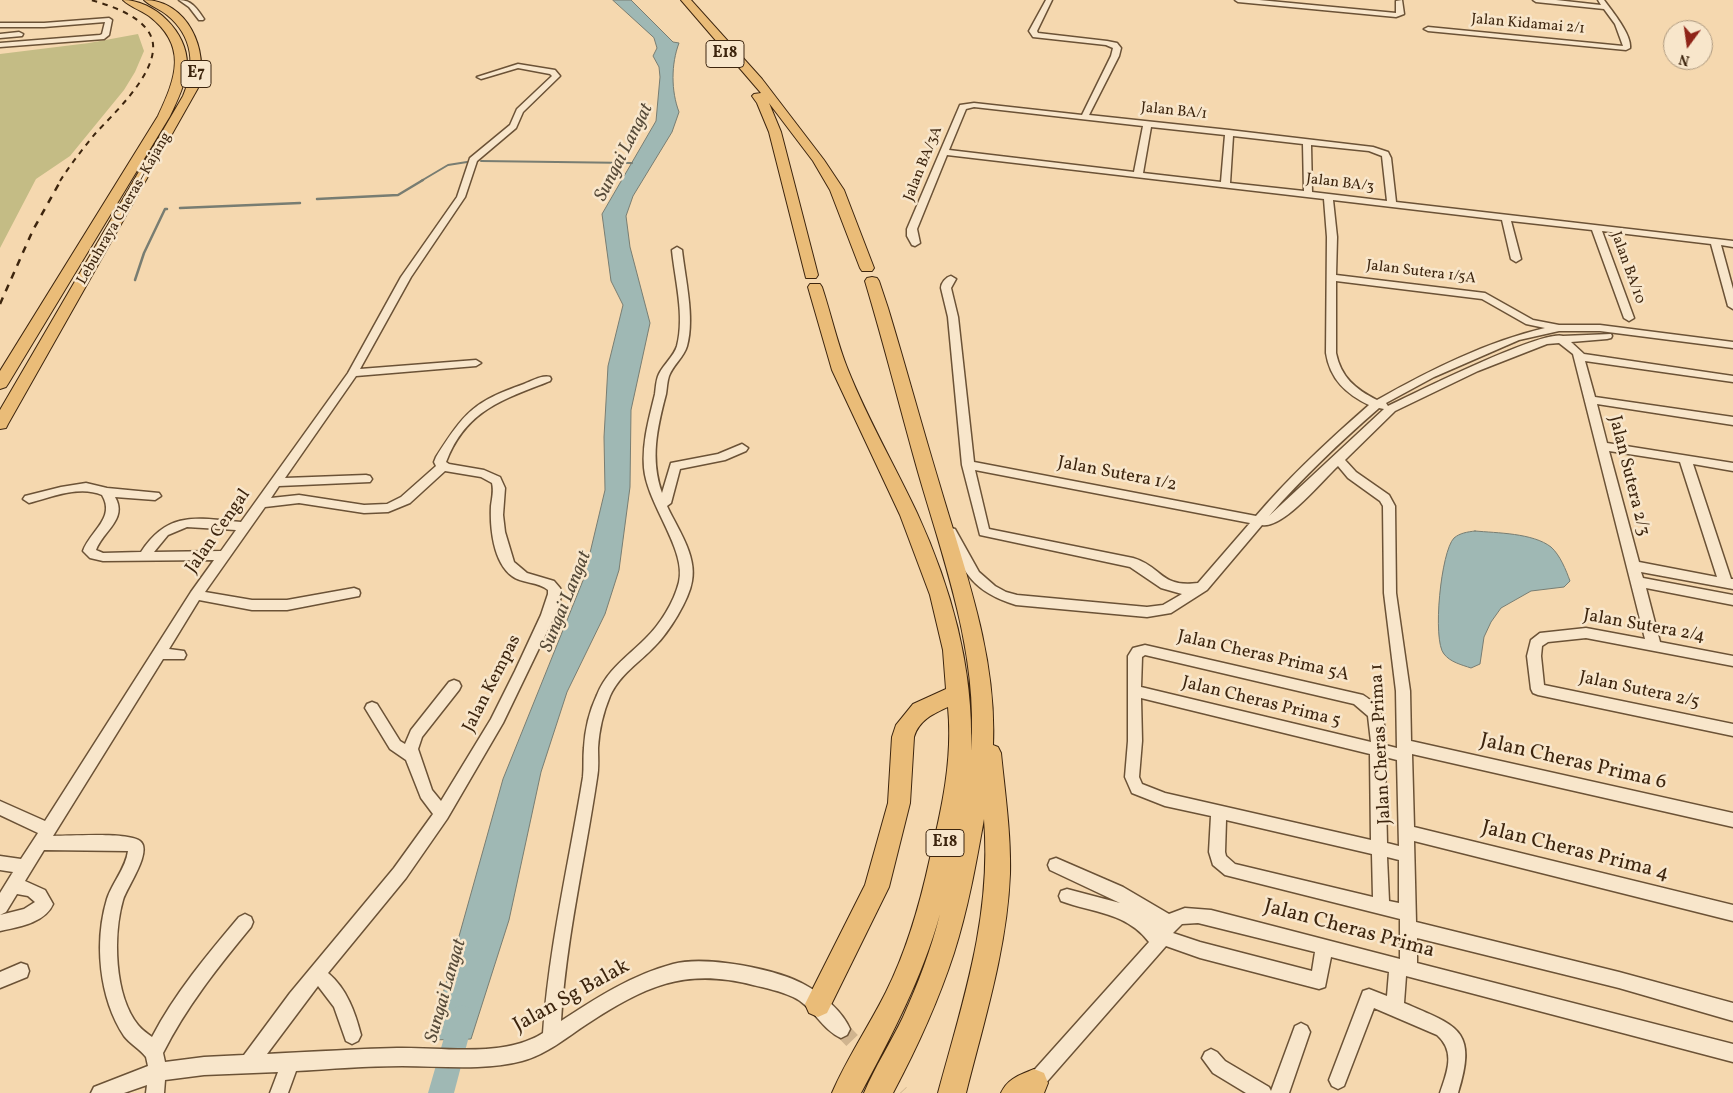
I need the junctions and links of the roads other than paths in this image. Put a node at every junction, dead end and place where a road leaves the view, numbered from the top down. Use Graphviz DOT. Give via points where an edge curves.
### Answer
graph roads {
  1 [pos="128,0"];
  2 [pos="149,0"];
  3 [pos="182,0"];
  4 [pos="676,0"];
  5 [pos="686,0"];
  6 [pos="1049,0"];
  7 [pos="1238,0"];
  8 [pos="1536,0"];
  9 [pos="1399,1"];
  10 [pos="1603,3"];
  11 [pos="202,19"];
  12 [pos="0,25"];
  13 [pos="1428,29"];
  14 [pos="20,34"];
  15 [pos="0,36"];
  16 [pos="0,46"];
  17 [pos="481,77"];
  18 [pos="974,105"];
  19 [pos="1085,116"];
  20 [pos="1148,123"];
  21 [pos="1229,132"];
  22 [pos="1307,141"];
  23 [pos="944,152"];
  24 [pos="1138,175"];
  25 [pos="1225,185"];
  26 [pos="1308,194"];
  27 [pos="1328,197"];
  28 [pos="1392,204"];
  29 [pos="1506,218"];
  30 [pos="1596,228"];
  31 [pos="1715,242"];
  32 [pos="915,243"];
  33 [pos="1733,244"];
  34 [pos="677,250"];
  35 [pos="1516,259"];
  36 [pos="1331,277"];
  37 [pos="951,279"];
  38 [pos="813,281"];
  39 [pos="1733,306"];
  40 [pos="1629,318"];
  41 [pos="1530,322"];
  42 [pos="1560,334"];
  43 [pos="1530,335"];
  44 [pos="1733,345"];
  45 [pos="1733,353"];
  46 [pos="1580,357"];
  47 [pos="476,363"];
  48 [pos="353,373"];
  49 [pos="546,379"];
  50 [pos="1733,379"];
  51 [pos="0,384"];
  52 [pos="1591,400"];
  53 [pos="1377,404"];
  54 [pos="1390,409"];
  55 [pos="1733,421"];
  56 [pos="0,424"];
  57 [pos="1602,446"];
  58 [pos="742,448"];
  59 [pos="1338,459"];
  60 [pos="1685,459"];
  61 [pos="968,465"];
  62 [pos="1733,466"];
  63 [pos="442,467"];
  64 [pos="1324,472"];
  65 [pos="1352,476"];
  66 [pos="366,479"];
  67 [pos="318,481"];
  68 [pos="275,482"];
  69 [pos="106,492"];
  70 [pos="155,496"];
  71 [pos="933,496"];
  72 [pos="29,499"];
  73 [pos="318,501"];
  74 [pos="261,503"];
  75 [pos="665,503"];
  76 [pos="1258,520"];
  77 [pos="244,526"];
  78 [pos="225,555"];
  79 [pos="144,556"];
  80 [pos="1633,566"];
  81 [pos="1637,582"];
  82 [pos="1730,583"];
  83 [pos="1166,586"];
  84 [pos="1202,587"];
  85 [pos="354,593"];
  86 [pos="196,595"];
  87 [pos="1733,600"];
  88 [pos="1166,610"];
  89 [pos="1654,646"];
  90 [pos="159,654"];
  91 [pos="179,655"];
  92 [pos="1733,661"];
  93 [pos="454,686"];
  94 [pos="1538,689"];
  95 [pos="1136,691"];
  96 [pos="957,694"];
  97 [pos="372,708"];
  98 [pos="1733,730"];
  99 [pos="983,733"];
  100 [pos="1377,750"];
  101 [pos="1405,751"];
  102 [pos="412,756"];
  103 [pos="0,808"];
  104 [pos="1219,811"];
  105 [pos="442,814"];
  106 [pos="1733,820"];
  107 [pos="1406,832"];
  108 [pos="44,836"];
  109 [pos="1379,849"];
  110 [pos="1406,855"];
  111 [pos="0,863"];
  112 [pos="1056,865"];
  113 [pos="25,867"];
  114 [pos="13,886"];
  115 [pos="1067,896"];
  116 [pos="0,907"];
  117 [pos="1381,907"];
  118 [pos="1733,913"];
  119 [pos="1408,920"];
  120 [pos="244,922"];
  121 [pos="0,923"];
  122 [pos="1164,935"];
  123 [pos="1322,961"];
  124 [pos="21,971"];
  125 [pos="1402,971"];
  126 [pos="316,975"];
  127 [pos="0,980"];
  128 [pos="818,1004"];
  129 [pos="1396,1005"];
  130 [pos="1733,1012"];
  131 [pos="841,1029"];
  132 [pos="1301,1032"];
  133 [pos="352,1035"];
  134 [pos="551,1038"];
  135 [pos="154,1052"];
  136 [pos="1733,1053"];
  137 [pos="963,1055"];
  138 [pos="1211,1058"];
  139 [pos="290,1063"];
  140 [pos="248,1065"];
  141 [pos="156,1072"];
  142 [pos="1338,1080"];
  143 [pos="1025,1090"];
  144 [pos="100,1093"];
  145 [pos="155,1093"];
  146 [pos="279,1093"];
  147 [pos="846,1093"];
  148 [pos="878,1093"];
  149 [pos="952,1093"];
  150 [pos="962,1093"];
  151 [pos="1263,1093"];
  152 [pos="1280,1093"];
  153 [pos="1449,1093"];
  1 -- 51 [label="highway, Lebuhraya Cheras–Kajang / E7" via="165,23 176,37 180,50 177,86 164,116"];
  2 -- 56 [label="highway, Lebuhraya Cheras–Kajang / E7" via="180,21 196,48 196,72 190,96"];
  3 -- 11 [label="street"];
  4 -- 38 [label="highway, E18" via="737,68 763,103 776,132"];
  5 -- 71 [label="highway, E18" via="758,81 838,190 886,325"];
  6 -- 19 [label="street" via="1033,31 1036,35 1108,43 1117,48"];
  7 -- 9 [label="street" via="1396,15 1401,14"];
  8 -- 10 [label="street, Jalan Kidamai 2/1"];
  10 -- 13 [label="street, Jalan Kidamai 2/1" via="1618,24 1626,48"];
  12 -- 16 [label="street" via="110,20 105,36 101,37"];
  14 -- 15 [label="street"];
  17 -- 48 [label="street, Jalan Cengal" via="518,66 552,72 556,76 520,110 513,126 475,156 458,202 406,277"];
  18 -- 19 [label="street, Jalan BA/1"];
  18 -- 23 [label="street, Jalan BA/3A" via="963,107"];
  19 -- 20 [label="street, Jalan BA/1"];
  20 -- 21 [label="street, Jalan BA/1"];
  20 -- 24 [label="street"];
  21 -- 22 [label="street, Jalan BA/1"];
  21 -- 25 [label="street"];
  22 -- 26 [label="street"];
  22 -- 28 [label="street, Jalan BA/1" via="1370,148 1385,154"];
  23 -- 24 [label="street, Jalan BA/3"];
  23 -- 32 [label="street, Jalan BA/3A" via="912,229"];
  24 -- 25 [label="street, Jalan BA/3"];
  25 -- 26 [label="street, Jalan BA/3"];
  26 -- 27 [label="street, Jalan BA/3"];
  27 -- 28 [label="street, Jalan BA/3"];
  27 -- 36 [label="street"];
  28 -- 29 [label="street, Jalan BA/3"];
  29 -- 30 [label="street, Jalan BA/3"];
  29 -- 35 [label="street"];
  30 -- 31 [label="street, Jalan BA/3"];
  30 -- 40 [label="street, Jalan BA/10"];
  31 -- 33 [label="street, Jalan BA/3"];
  31 -- 39 [label="street"];
  34 -- 134 [label="street" via="684,335 678,354 662,379 652,415 649,443 650,471 658,504 684,558 686,578 660,631 619,671 607,687 600,705 592,736 591,773 556,970"];
  36 -- 41 [label="street, Jalan Sutera 1/5A" via="1485,296"];
  36 -- 53 [label="street" via="1334,371 1348,387"];
  37 -- 61 [label="street" via="946,288 953,317"];
  38 -- 96 [label="highway, E18" via="840,370 910,515 940,595 953,650"];
  41 -- 42 [label="street, Jalan Sutera 1/5A"];
  41 -- 43 [label="street"];
  42 -- 43 [label="street" via="1546,331"];
  42 -- 44 [label="street" via="1600,328"];
  42 -- 45 [label="street" via="1607,336"];
  42 -- 46 [label="street"];
  42 -- 54 [label="street" via="1496,359"];
  43 -- 53 [label="street" via="1430,375"];
  46 -- 50 [label="street"];
  46 -- 52 [label="street, Jalan Sutera 2/3"];
  47 -- 48 [label="street"];
  48 -- 68 [label="street, Jalan Cengal"];
  49 -- 63 [label="street" via="478,409 442,457"];
  52 -- 55 [label="street"];
  52 -- 57 [label="street, Jalan Sutera 2/3"];
  53 -- 54 [label="street"];
  53 -- 76 [label="street" via="1337,439"];
  54 -- 59 [label="street"];
  57 -- 60 [label="street"];
  57 -- 80 [label="street, Jalan Sutera 2/3"];
  58 -- 75 [label="street" via="712,459 675,466"];
  59 -- 64 [label="street"];
  59 -- 65 [label="street"];
  60 -- 62 [label="street"];
  60 -- 82 [label="street"];
  61 -- 76 [label="street, Jalan Sutera 1/2"];
  61 -- 83 [label="street" via="984,532 1133,564 1143,567"];
  63 -- 73 [label="street" via="410,498 392,507 367,510"];
  63 -- 105 [label="street, Jalan Kempas" via="495,479 499,490 500,541 512,569 525,577 550,583 555,594 496,723"];
  64 -- 65 [label="street"];
  64 -- 76 [label="street" via="1273,521"];
  65 -- 101 [label="street, Jalan Cheras Prima 1" via="1385,498 1389,506 1390,593 1403,691"];
  66 -- 67 [label="street"];
  67 -- 68 [label="street"];
  67 -- 73 [label="street"];
  68 -- 74 [label="street, Jalan Cengal"];
  69 -- 70 [label="street"];
  69 -- 72 [label="street" via="99,488 78,488"];
  69 -- 79 [label="street" via="110,497 112,516 91,544 90,551 103,557"];
  71 -- 88 [label="street" via="978,582 996,594 1025,601 1147,612"];
  71 -- 99 [label="highway, E18" via="970,621 981,694"];
  73 -- 74 [label="street" via="287,499"];
  74 -- 77 [label="street, Jalan Cengal"];
  76 -- 84 [label="street"];
  77 -- 78 [label="street, Jalan Cengal"];
  77 -- 79 [label="street" via="188,522 175,525 156,538"];
  78 -- 79 [label="street"];
  78 -- 86 [label="street, Jalan Cengal"];
  80 -- 81 [label="street, Jalan Sutera 2/3"];
  80 -- 82 [label="street"];
  81 -- 87 [label="street"];
  81 -- 89 [label="street, Jalan Sutera 2/3"];
  83 -- 84 [label="street"];
  83 -- 88 [label="street"];
  84 -- 88 [label="street"];
  85 -- 86 [label="street" via="287,605 252,605"];
  86 -- 90 [label="street, Jalan Cengal"];
  89 -- 92 [label="street, Jalan Sutera 2/4"];
  89 -- 94 [label="street, Jalan Sutera 2/4" via="1586,633 1545,637 1536,644 1534,656"];
  90 -- 91 [label="street"];
  90 -- 108 [label="street, Jalan Cengal"];
  93 -- 102 [label="street" via="416,734 412,741"];
  94 -- 98 [label="street, Jalan Sutera 2/5"];
  95 -- 100 [label="street, Jalan Cheras Prima 5"];
  95 -- 100 [label="street, Jalan Cheras Prima 5A" via="1135,656 1145,650 1358,699 1370,706 1378,722"];
  95 -- 104 [label="street" via="1132,777 1137,788 1152,795"];
  96 -- 128 [label="highway" via="921,710 907,725 903,737 900,803 877,887"];
  96 -- 147 [label="highway, E18" via="961,730 959,774 934,894 919,944 896,1000"];
  97 -- 102 [label="street" via="395,745"];
  99 -- 137 [label="highway" via="990,756 998,873 994,921 985,968"];
  99 -- 148 [label="highway, E18" via="972,828 941,954 919,1011"];
  100 -- 101 [label="street, Jalan Cheras Prima 5"];
  100 -- 109 [label="street"];
  101 -- 106 [label="street, Jalan Cheras Prima 6"];
  101 -- 107 [label="street, Jalan Cheras Prima 1"];
  102 -- 105 [label="street" via="430,800"];
  103 -- 108 [label="street"];
  104 -- 109 [label="street"];
  104 -- 117 [label="street" via="1216,852 1224,866"];
  105 -- 126 [label="street, Jalan Kempas" via="400,874"];
  107 -- 110 [label="street, Jalan Cheras Prima 1"];
  107 -- 118 [label="street, Jalan Cheras Prima 4"];
  108 -- 113 [label="street, Jalan Cengal"];
  108 -- 135 [label="street" via="129,843 136,847 137,853 119,889 108,936 112,980 122,1010 132,1031"];
  109 -- 110 [label="street"];
  109 -- 117 [label="street"];
  110 -- 119 [label="street, Jalan Cheras Prima 1"];
  111 -- 113 [label="street"];
  112 -- 122 [label="street" via="1117,892"];
  113 -- 114 [label="street, Jalan Cengal"];
  114 -- 116 [label="street, Jalan Cengal"];
  114 -- 121 [label="street" via="32,890 42,896 45,904 26,917"];
  115 -- 122 [label="street" via="1131,915"];
  117 -- 119 [label="street"];
  119 -- 125 [label="street, Jalan Cheras Prima 1"];
  119 -- 130 [label="street"];
  120 -- 135 [label="street" via="189,990 169,1020"];
  122 -- 123 [label="street, Jalan Cheras Prima" via="1180,916 1198,915"];
  122 -- 123 [label="street" via="1200,950 1319,981"];
  122 -- 143 [label="street, Jalan Cheras Prima"];
  123 -- 125 [label="street, Jalan Cheras Prima"];
  124 -- 127 [label="street"];
  125 -- 129 [label="street, Jalan Cheras Prima 1"];
  125 -- 136 [label="street, Jalan Cheras Prima"];
  126 -- 133 [label="street" via="329,982 348,1016"];
  126 -- 140 [label="street, Jalan Kempas"];
  128 -- 131 [label="street, Jalan Sg Balak"];
  128 -- 134 [label="street, Jalan Sg Balak" via="800,991 781,984 735,972 692,969 640,984"];
  129 -- 142 [label="street" via="1369,997"];
  129 -- 153 [label="street" via="1450,1034 1458,1050"];
  132 -- 152 [label="street"];
  134 -- 139 [label="street, Jalan Sg Balak" via="523,1052 491,1057 398,1057"];
  135 -- 141 [label="street"];
  137 -- 149 [label="highway"];
  137 -- 150 [label="highway"];
  138 -- 151 [label="street" via="1219,1067"];
  139 -- 140 [label="street, Jalan Sg Balak"];
  139 -- 146 [label="street"];
  140 -- 141 [label="street, Jalan Sg Balak"];
  141 -- 144 [label="street, Jalan Sg Balak"];
  141 -- 145 [label="street"];
}
